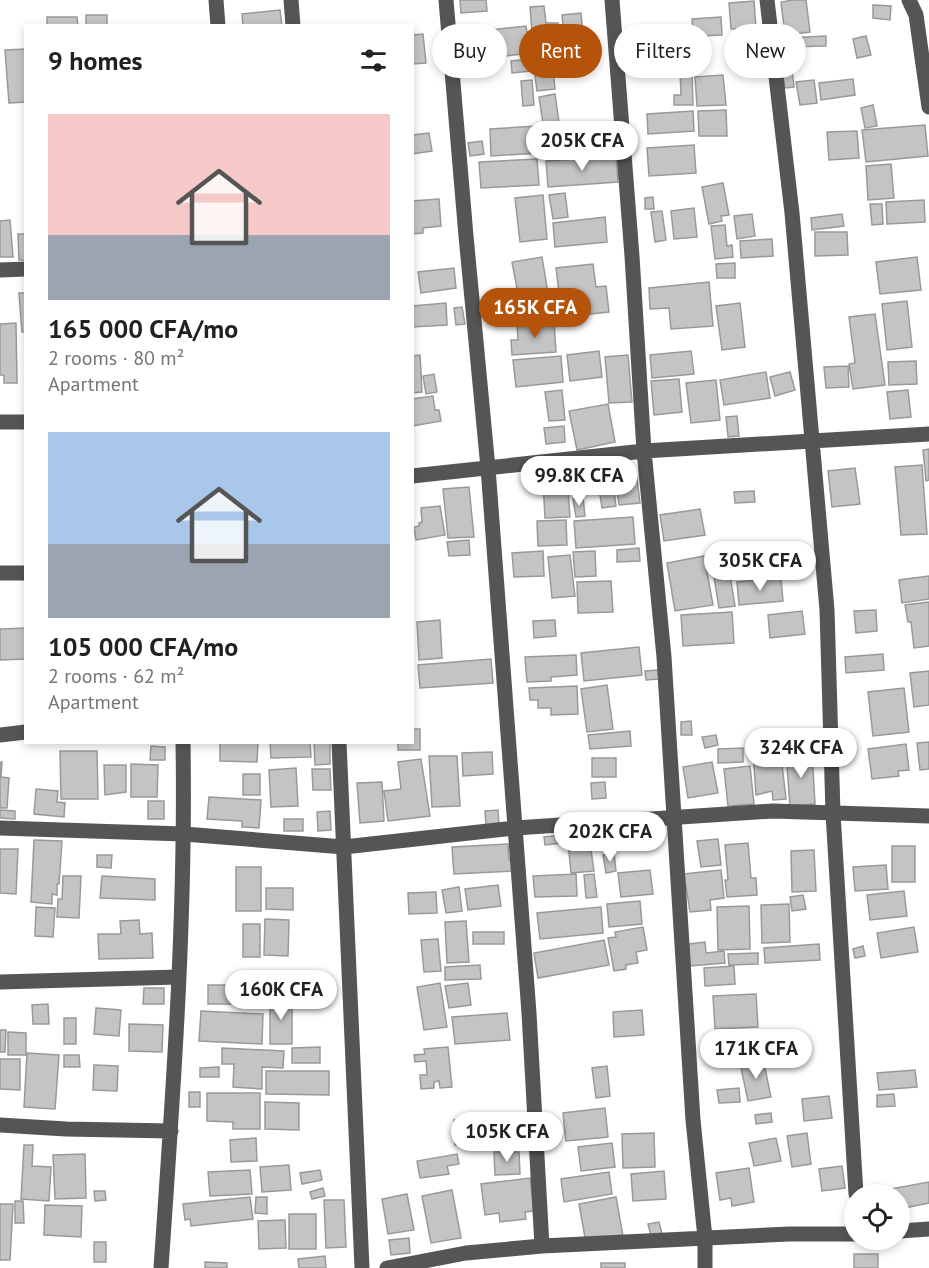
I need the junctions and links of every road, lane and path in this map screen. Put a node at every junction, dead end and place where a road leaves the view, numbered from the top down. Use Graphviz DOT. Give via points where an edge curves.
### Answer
graph roads {
  1 [pos="216,0"];
  2 [pos="291,0"];
  3 [pos="446,0"];
  4 [pos="612,0"];
  5 [pos="767,0"];
  6 [pos="909,0"];
  7 [pos="218,24"];
  8 [pos="293,24"];
  9 [pos="929,107"];
  10 [pos="24,269"];
  11 [pos="0,270"];
  12 [pos="0,422"];
  13 [pos="24,422"];
  14 [pos="929,434"];
  15 [pos="813,441"];
  16 [pos="644,452"];
  17 [pos="488,468"];
  18 [pos="414,476"];
  19 [pos="0,573"];
  20 [pos="24,573"];
  21 [pos="24,732"];
  22 [pos="0,735"];
  23 [pos="183,744"];
  24 [pos="339,744"];
  25 [pos="833,813"];
  26 [pos="929,816"];
  27 [pos="673,817"];
  28 [pos="0,828"];
  29 [pos="515,828"];
  30 [pos="184,834"];
  31 [pos="344,847"];
  32 [pos="178,977"];
  33 [pos="0,982"];
  34 [pos="0,1125"];
  35 [pos="171,1131"];
  36 [pos="855,1184"];
  37 [pos="929,1229"];
  38 [pos="910,1230"];
  39 [pos="844,1234"];
  40 [pos="705,1238"];
  41 [pos="542,1246"];
  42 [pos="161,1268"];
  43 [pos="362,1268"];
  44 [pos="387,1268"];
  45 [pos="705,1268"];
  1 -- 7 [label="street"];
  2 -- 8 [label="street"];
  3 -- 17 [label="street"];
  4 -- 16 [label="street"];
  5 -- 15 [label="street"];
  6 -- 9 [label="street" via="916,15"];
  10 -- 11 [label="street"];
  12 -- 13 [label="street"];
  14 -- 15 [label="street"];
  15 -- 16 [label="street"];
  15 -- 25 [label="street" via="827,610"];
  16 -- 17 [label="street"];
  16 -- 27 [label="street" via="664,657"];
  17 -- 18 [label="street"];
  17 -- 29 [label="street"];
  19 -- 20 [label="street"];
  21 -- 22 [label="street"];
  23 -- 30 [label="street"];
  24 -- 31 [label="street"];
  25 -- 26 [label="street"];
  25 -- 27 [label="street" via="773,811"];
  25 -- 36 [label="street"];
  27 -- 29 [label="street"];
  27 -- 40 [label="street" via="693,1120"];
  28 -- 30 [label="street"];
  29 -- 31 [label="street"];
  29 -- 41 [label="street"];
  30 -- 31 [label="street"];
  30 -- 32 [label="street"];
  31 -- 43 [label="street"];
  32 -- 33 [label="street"];
  32 -- 35 [label="street"];
  34 -- 35 [label="street"];
  35 -- 42 [label="street"];
  37 -- 38 [label="street"];
  39 -- 40 [label="street"];
  40 -- 41 [label="street"];
  40 -- 45 [label="street"];
  41 -- 44 [label="street" via="466,1253"];
}
